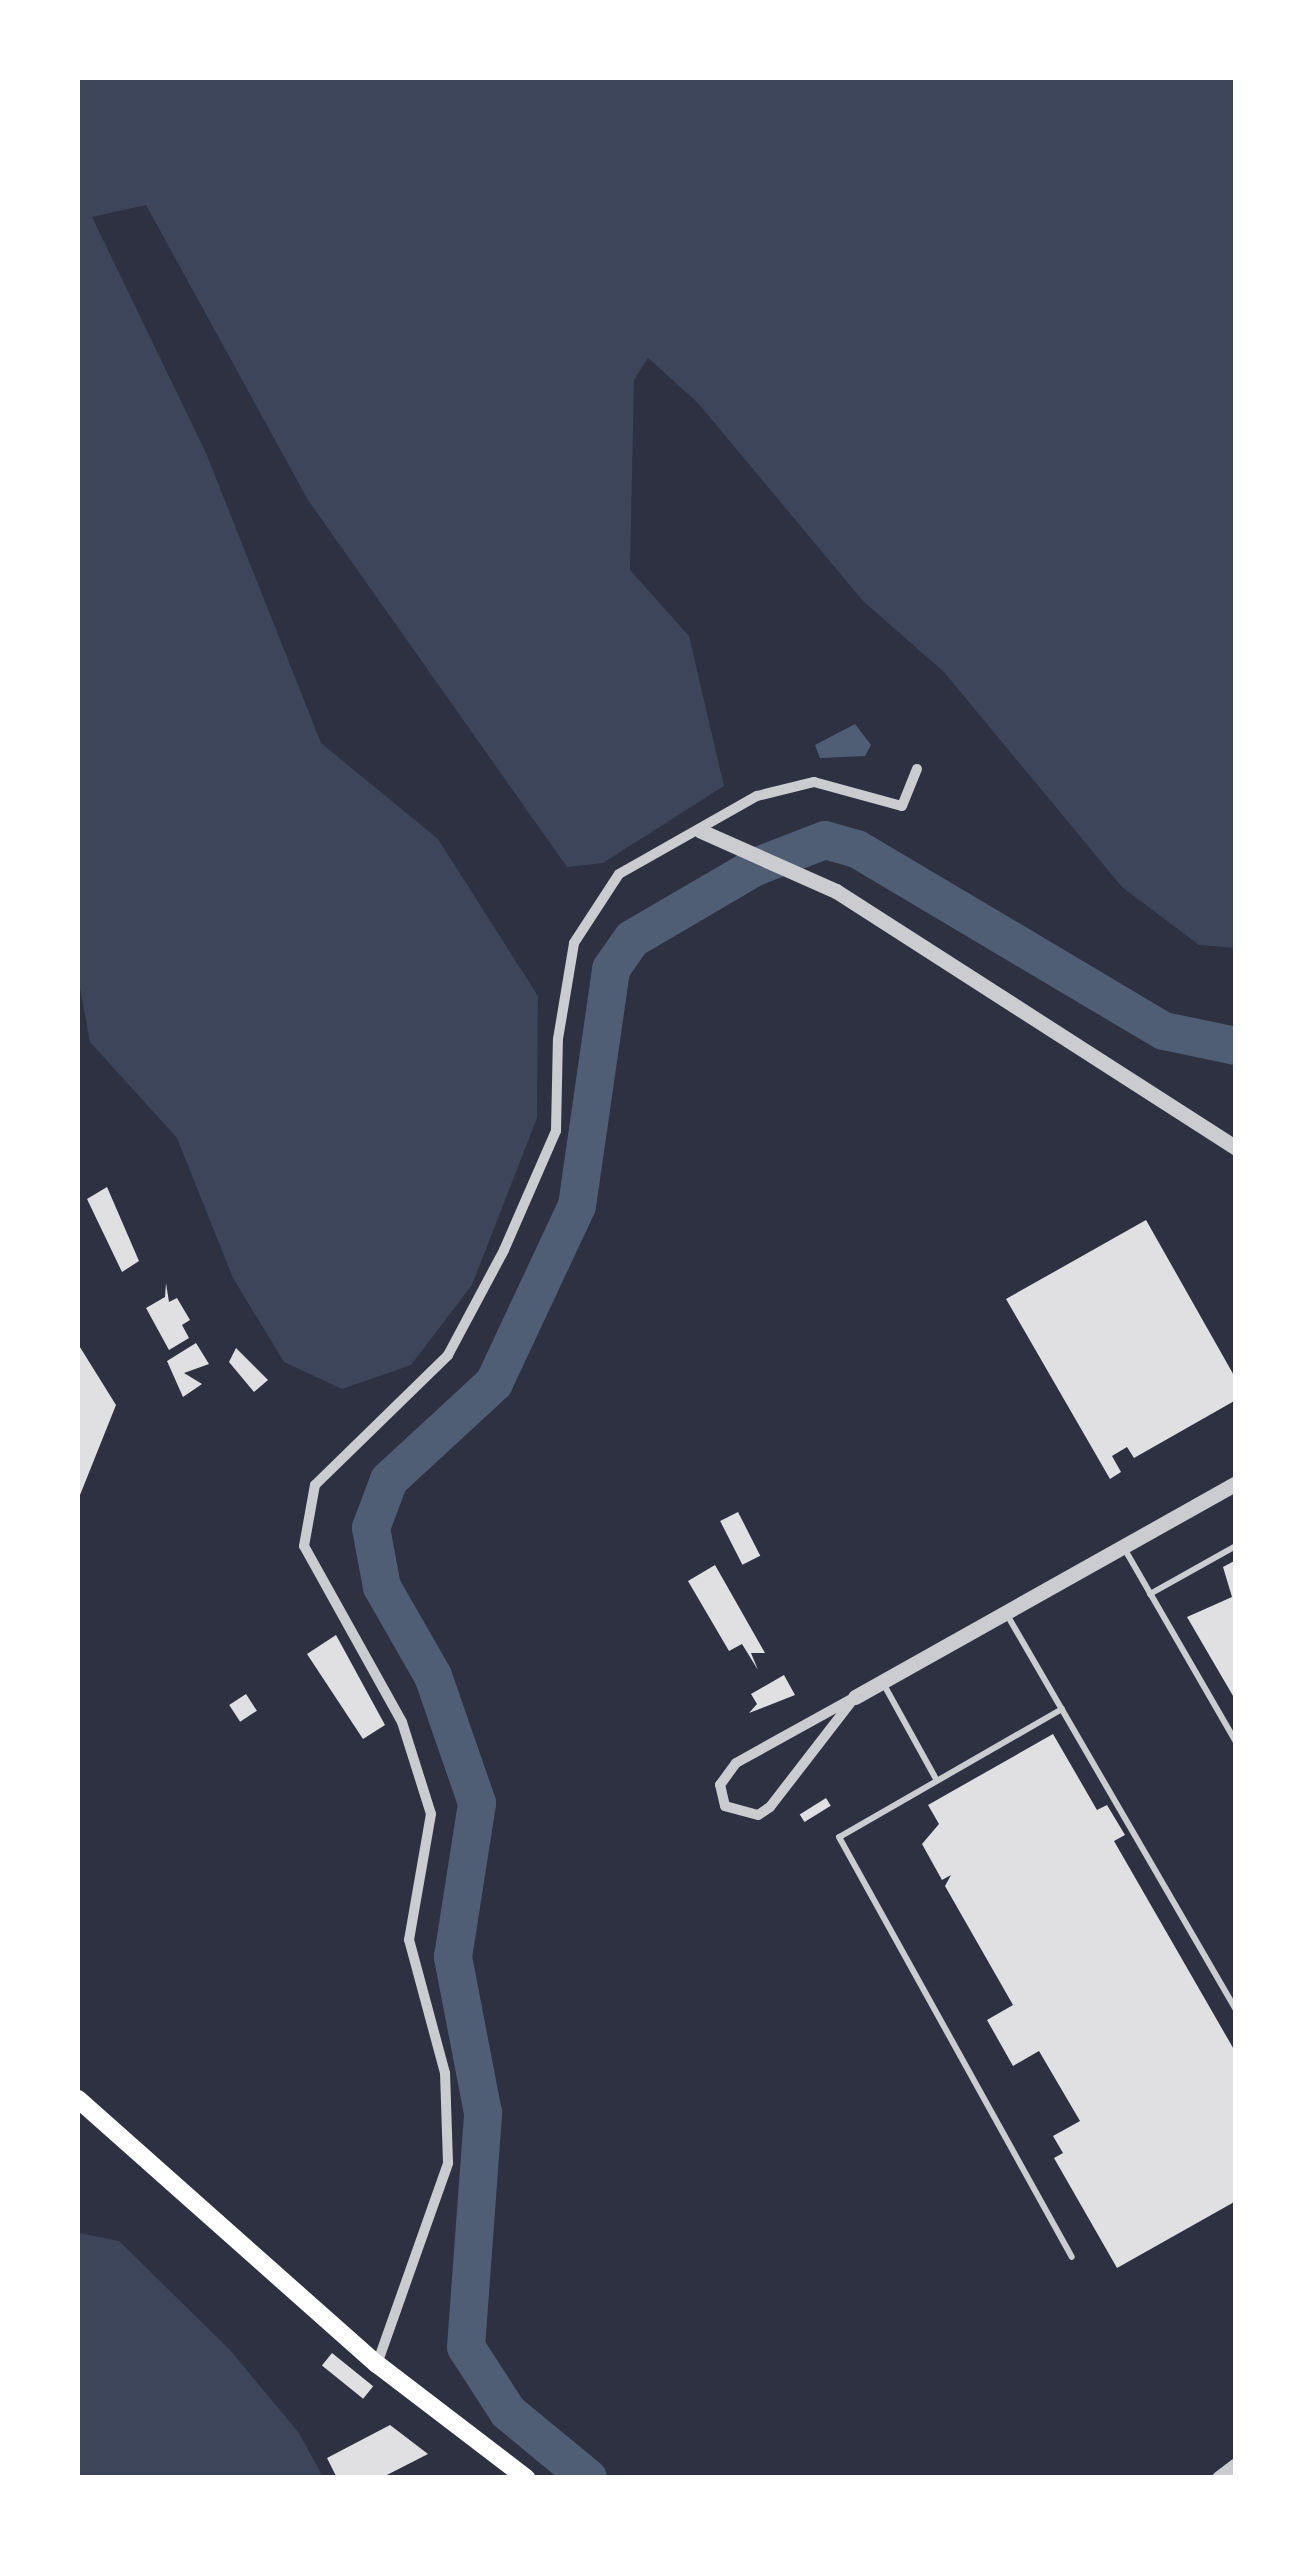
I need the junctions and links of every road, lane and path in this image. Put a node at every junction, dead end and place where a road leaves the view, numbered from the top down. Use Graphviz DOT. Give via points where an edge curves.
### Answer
graph roads {
  1 [pos="917,769"];
  2 [pos="701,830"];
  3 [pos="1236,1148"];
  4 [pos="1236,1484"];
  5 [pos="1123,1546"];
  6 [pos="1236,1546"];
  7 [pos="1150,1594"];
  8 [pos="1006,1613"];
  9 [pos="882,1682"];
  10 [pos="855,1698"];
  11 [pos="1062,1709"];
  12 [pos="1236,1742"];
  13 [pos="936,1779"];
  14 [pos="1236,2009"];
  15 [pos="78,2099"];
  16 [pos="1072,2256"];
  17 [pos="378,2364"];
  18 [pos="1236,2465"];
  19 [pos="526,2478"];
  20 [pos="1220,2478"];
  1 -- 2 [label="street" via="902,806 814,782 757,796"];
  2 -- 3 [label="street" via="836,891"];
  2 -- 17 [label="street" via="619,874 574,943 558,1039 556,1132 504,1250 448,1355 315,1485 304,1546 402,1722 431,1814 409,1940 445,2073 448,2164"];
  4 -- 5 [label="street"];
  5 -- 7 [label="lane"];
  5 -- 8 [label="street"];
  6 -- 7 [label="lane"];
  7 -- 12 [label="lane"];
  8 -- 9 [label="street"];
  8 -- 11 [label="lane"];
  9 -- 10 [label="street"];
  9 -- 13 [label="lane"];
  10 -- 10 [label="street" via="770,1807 740,1815 725,1806 720,1786 736,1763"];
  11 -- 13 [label="lane"];
  11 -- 14 [label="lane"];
  13 -- 16 [label="lane" via="840,1837"];
  15 -- 17 [label="main road"];
  17 -- 19 [label="main road"];
  18 -- 20 [label="street"];
}
